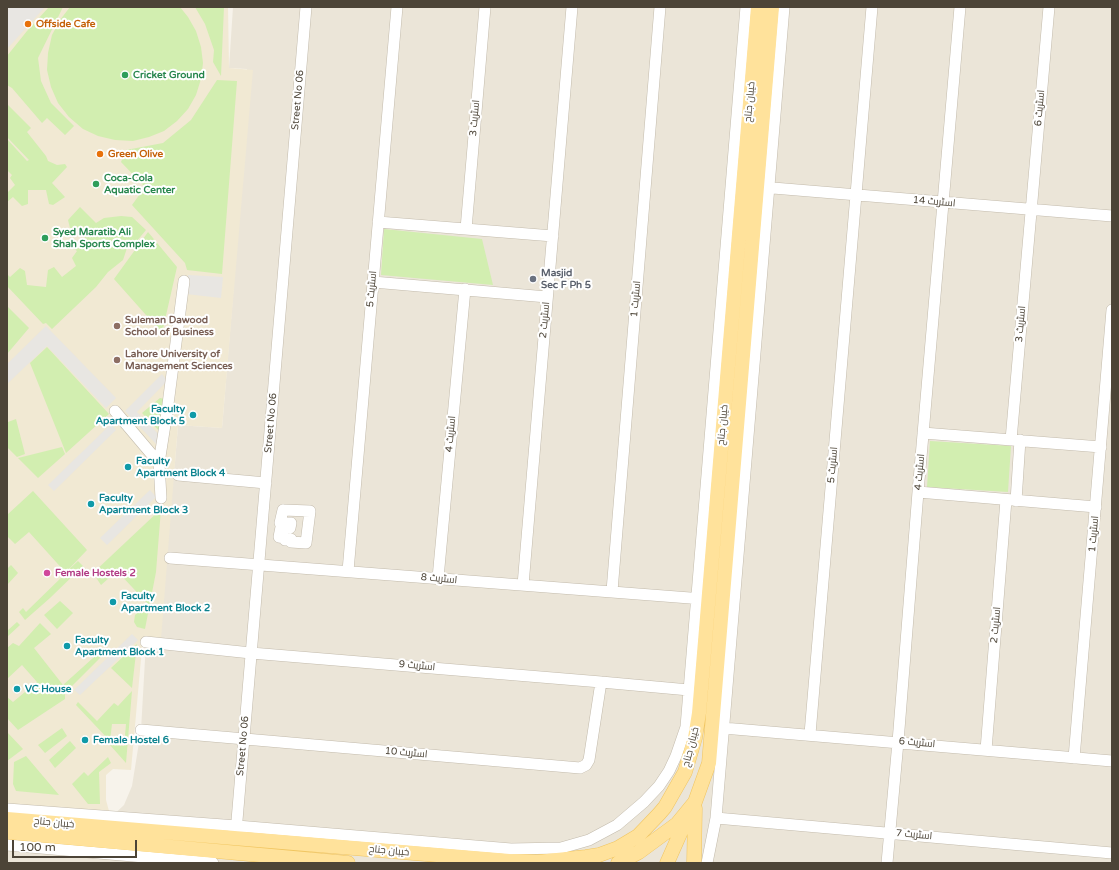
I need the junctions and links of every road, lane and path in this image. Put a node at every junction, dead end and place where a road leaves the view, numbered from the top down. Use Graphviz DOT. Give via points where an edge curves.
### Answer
graph roads {
  1 [pos="306,7"];
  2 [pos="397,7"];
  3 [pos="485,7"];
  4 [pos="572,7"];
  5 [pos="660,7"];
  6 [pos="746,7"];
  7 [pos="758,7"];
  8 [pos="772,7"];
  9 [pos="784,7"];
  10 [pos="872,7"];
  11 [pos="960,7"];
  12 [pos="1049,7"];
  13 [pos="763,187"];
  14 [pos="856,195"];
  15 [pos="944,203"];
  16 [pos="1031,209"];
  17 [pos="1112,216"];
  18 [pos="378,222"];
  19 [pos="466,229"];
  20 [pos="553,236"];
  21 [pos="184,281"];
  22 [pos="373,282"];
  23 [pos="465,289"];
  24 [pos="547,297"];
  25 [pos="1112,310"];
  26 [pos="115,411"];
  27 [pos="923,433"];
  28 [pos="1016,440"];
  29 [pos="1101,447"];
  30 [pos="159,463"];
  31 [pos="178,476"];
  32 [pos="266,483"];
  33 [pos="918,492"];
  34 [pos="161,498"];
  35 [pos="1011,500"];
  36 [pos="1096,507"];
  37 [pos="170,558"];
  38 [pos="258,564"];
  39 [pos="348,571"];
  40 [pos="438,578"];
  41 [pos="522,585"];
  42 [pos="612,591"];
  43 [pos="702,599"];
  44 [pos="146,642"];
  45 [pos="251,653"];
  46 [pos="601,682"];
  47 [pos="689,690"];
  48 [pos="691,728"];
  49 [pos="723,728"];
  50 [pos="141,730"];
  51 [pos="810,734"];
  52 [pos="243,739"];
  53 [pos="898,742"];
  54 [pos="986,750"];
  55 [pos="1074,758"];
  56 [pos="1112,761"];
  57 [pos="695,802"];
  58 [pos="7,809"];
  59 [pos="716,818"];
  60 [pos="7,819"];
  61 [pos="7,832"];
  62 [pos="236,832"];
  63 [pos="890,833"];
  64 [pos="7,844"];
  65 [pos="114,853"];
  66 [pos="1112,853"];
  67 [pos="510,855"];
  68 [pos="254,858"];
  69 [pos="213,863"];
  70 [pos="348,863"];
  71 [pos="618,863"];
  72 [pos="667,863"];
  73 [pos="694,863"];
  74 [pos="707,863"];
  75 [pos="887,863"];
  1 -- 32 [label="street, Street No 06"];
  2 -- 18 [label="street, اسٹریٹ 5"];
  3 -- 19 [label="street, اسٹریٹ 3"];
  4 -- 20 [label="street, اسٹریٹ 2"];
  5 -- 42 [label="street, اسٹریٹ 1"];
  6 -- 43 [label="street"];
  7 -- 43 [label="main road, خیبان جناح"];
  8 -- 13 [label="main road, خیبان جناح"];
  9 -- 13 [label="street"];
  10 -- 14 [label="street"];
  11 -- 15 [label="street"];
  12 -- 16 [label="street, اسٹریٹ 6"];
  13 -- 14 [label="street, اسٹریٹ 14"];
  13 -- 49 [label="street"];
  13 -- 57 [label="main road, خیبان جناح" via="709,763"];
  14 -- 15 [label="street, اسٹریٹ 14"];
  14 -- 51 [label="street, اسٹریٹ 5"];
  15 -- 16 [label="street, اسٹریٹ 14"];
  15 -- 27 [label="street, اسٹریٹ 4"];
  16 -- 17 [label="street, اسٹریٹ 14"];
  16 -- 28 [label="street, اسٹریٹ 3"];
  18 -- 19 [label="street"];
  18 -- 22 [label="street, اسٹریٹ 5"];
  19 -- 20 [label="street"];
  20 -- 24 [label="street, اسٹریٹ 2"];
  21 -- 30 [label="street"];
  22 -- 23 [label="street"];
  22 -- 39 [label="street, اسٹریٹ 5"];
  23 -- 24 [label="street"];
  23 -- 40 [label="street, اسٹریٹ 4"];
  24 -- 41 [label="street, اسٹریٹ 2"];
  25 -- 29 [label="street, اسٹریٹ 1"];
  26 -- 30 [label="street"];
  27 -- 28 [label="street"];
  27 -- 33 [label="street, اسٹریٹ 4"];
  28 -- 29 [label="street"];
  28 -- 35 [label="street, اسٹریٹ 3"];
  29 -- 36 [label="street, اسٹریٹ 1"];
  30 -- 34 [label="street"];
  31 -- 32 [label="street"];
  32 -- 38 [label="street, Street No 06"];
  33 -- 35 [label="street"];
  33 -- 53 [label="street, اسٹریٹ 4"];
  35 -- 36 [label="street"];
  35 -- 54 [label="street, اسٹریٹ 2"];
  36 -- 55 [label="street, اسٹریٹ 1"];
  37 -- 38 [label="street, اسٹریٹ 8"];
  38 -- 39 [label="street, اسٹریٹ 8"];
  38 -- 45 [label="street, Street No 06"];
  39 -- 40 [label="street, اسٹریٹ 8"];
  40 -- 41 [label="street, اسٹریٹ 8"];
  41 -- 42 [label="street, اسٹریٹ 8"];
  42 -- 43 [label="street, اسٹریٹ 8"];
  43 -- 47 [label="street"];
  43 -- 48 [label="main road, خیبان جناح"];
  44 -- 45 [label="street, اسٹریٹ 9"];
  45 -- 46 [label="street, اسٹریٹ 9"];
  45 -- 52 [label="street, Street No 06"];
  46 -- 47 [label="street, اسٹریٹ 9"];
  46 -- 52 [label="street, اسٹریٹ 10" via="589,760 580,768"];
  47 -- 48 [label="street"];
  48 -- 67 [label="street" via="659,786 617,825 589,840 561,848"];
  48 -- 67 [label="main road, خیبان جناح" via="690,758 679,785 665,807 638,836 618,848 586,857 550,862"];
  49 -- 51 [label="street, اسٹریٹ 6"];
  49 -- 59 [label="street"];
  50 -- 52 [label="street, اسٹریٹ 10"];
  51 -- 53 [label="street, اسٹریٹ 6"];
  52 -- 62 [label="street, Street No 06"];
  53 -- 54 [label="street, اسٹریٹ 6"];
  53 -- 63 [label="street, اسٹریٹ 4"];
  54 -- 55 [label="street, اسٹریٹ 6"];
  55 -- 56 [label="street, اسٹریٹ 6"];
  57 -- 71 [label="main road, خیبان جناح" via="677,824 639,852"];
  57 -- 72 [label="main road"];
  57 -- 73 [label="main road"];
  58 -- 62 [label="street"];
  59 -- 63 [label="street, اسٹریٹ 7"];
  59 -- 74 [label="street"];
  60 -- 62 [label="main road, خیبان جناح"];
  61 -- 65 [label="main road, خیبان جناح"];
  62 -- 67 [label="main road, خیبان جناح"];
  63 -- 66 [label="street, اسٹریٹ 7"];
  63 -- 75 [label="street, اسٹریٹ 4"];
  64 -- 65 [label="street"];
  65 -- 68 [label="main road, خیبان جناح"];
  65 -- 69 [label="street"];
  68 -- 70 [label="main road, خیبان جناح"];
}
